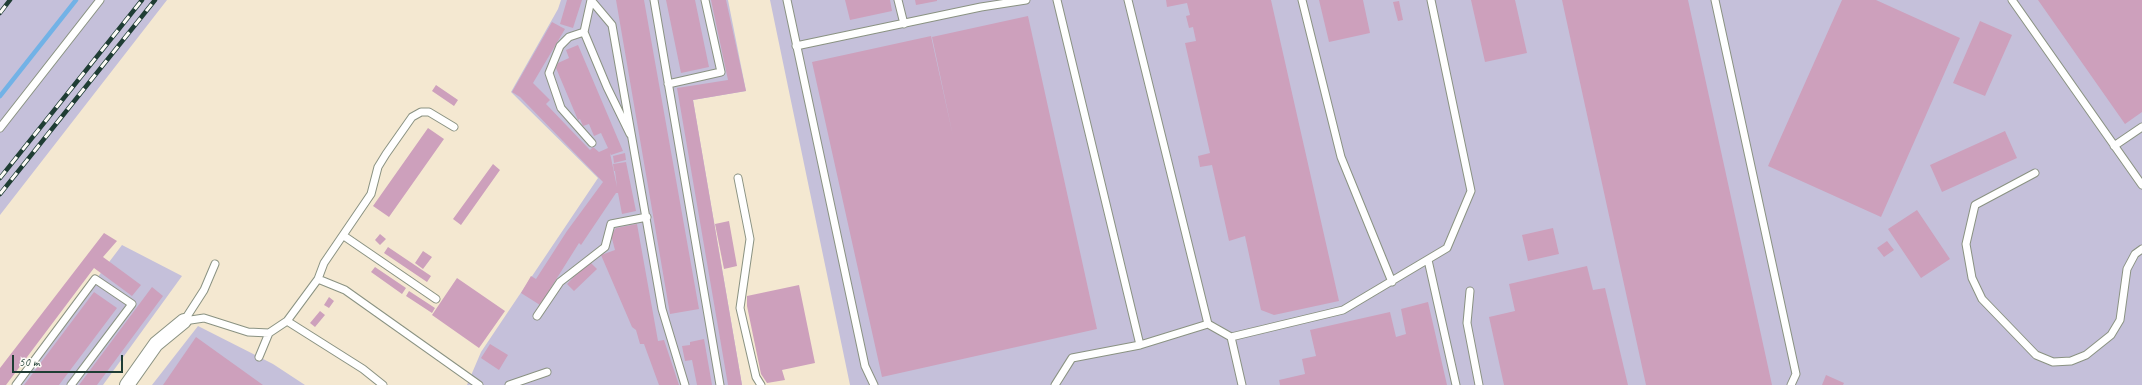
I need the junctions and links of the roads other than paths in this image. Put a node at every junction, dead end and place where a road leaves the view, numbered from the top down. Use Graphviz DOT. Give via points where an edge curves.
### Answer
graph roads {
  1 [pos="100,0"];
  2 [pos="591,0"];
  3 [pos="654,0"];
  4 [pos="705,0"];
  5 [pos="787,0"];
  6 [pos="898,0"];
  7 [pos="1026,0"];
  8 [pos="1057,0"];
  9 [pos="1128,0"];
  10 [pos="1302,0"];
  11 [pos="1431,0"];
  12 [pos="1715,0"];
  13 [pos="2012,0"];
  14 [pos="980,4"];
  15 [pos="904,24"];
  16 [pos="584,32"];
  17 [pos="796,46"];
  18 [pos="668,84"];
  19 [pos="2142,126"];
  20 [pos="454,127"];
  21 [pos="0,128"];
  22 [pos="633,141"];
  23 [pos="592,143"];
  24 [pos="2114,146"];
  25 [pos="2035,173"];
  26 [pos="738,178"];
  27 [pos="2142,185"];
  28 [pos="647,217"];
  29 [pos="344,236"];
  30 [pos="2142,249"];
  31 [pos="1428,260"];
  32 [pos="215,264"];
  33 [pos="318,279"];
  34 [pos="1392,282"];
  35 [pos="1470,291"];
  36 [pos="436,299"];
  37 [pos="537,316"];
  38 [pos="184,321"];
  39 [pos="287,321"];
  40 [pos="1208,324"];
  41 [pos="268,333"];
  42 [pos="1231,337"];
  43 [pos="1140,345"];
  44 [pos="259,357"];
  45 [pos="547,372"];
  46 [pos="16,385"];
  47 [pos="71,385"];
  48 [pos="127,385"];
  49 [pos="384,385"];
  50 [pos="479,385"];
  51 [pos="509,385"];
  52 [pos="685,385"];
  53 [pos="720,385"];
  54 [pos="761,385"];
  55 [pos="874,385"];
  56 [pos="1055,385"];
  57 [pos="1242,385"];
  58 [pos="1456,385"];
  59 [pos="1479,385"];
  60 [pos="1791,385"];
  1 -- 21 [label="lane"];
  2 -- 16 [label="lane"];
  2 -- 22 [label="lane" via="612,25"];
  3 -- 18 [label="lane"];
  4 -- 18 [label="lane" via="721,72"];
  5 -- 17 [label="lane"];
  6 -- 15 [label="lane"];
  7 -- 14 [label="lane"];
  8 -- 43 [label="lane"];
  9 -- 40 [label="lane"];
  10 -- 34 [label="lane" via="1341,157"];
  11 -- 31 [label="lane" via="1471,191 1447,248"];
  12 -- 60 [label="lane" via="1796,374"];
  13 -- 24 [label="lane"];
  14 -- 15 [label="lane"];
  15 -- 17 [label="lane"];
  16 -- 22 [label="lane"];
  16 -- 23 [label="lane" via="569,37 560,46 549,73 561,108"];
  17 -- 55 [label="lane" via="865,366"];
  18 -- 53 [label="lane"];
  19 -- 24 [label="lane"];
  20 -- 29 [label="lane" via="429,112 421,112 412,117 378,167 371,194"];
  22 -- 28 [label="lane"];
  24 -- 27 [label="lane"];
  25 -- 30 [label="lane" via="1975,205 1966,244 1972,278 1982,299 2036,355 2053,362 2070,361 2086,355 2111,335 2120,320 2127,269 2135,254"];
  26 -- 54 [label="lane" via="750,239 740,308 756,376"];
  28 -- 37 [label="lane" via="611,224 605,247 560,282"];
  28 -- 52 [label="lane" via="662,309"];
  29 -- 33 [label="lane" via="324,263"];
  29 -- 36 [label="lane"];
  31 -- 34 [label="lane"];
  31 -- 58 [label="lane"];
  32 -- 38 [label="lane" via="204,290"];
  33 -- 39 [label="lane"];
  33 -- 50 [label="lane" via="344,290"];
  34 -- 42 [label="lane" via="1343,310"];
  35 -- 59 [label="lane" via="1467,323"];
  38 -- 41 [label="lane" via="204,318 248,332"];
  38 -- 48 [label="street" via="156,344"];
  39 -- 41 [label="lane"];
  39 -- 49 [label="lane"];
  40 -- 42 [label="lane"];
  40 -- 43 [label="lane"];
  41 -- 44 [label="lane"];
  42 -- 57 [label="lane"];
  43 -- 56 [label="lane" via="1072,358"];
  45 -- 51 [label="lane"];
  46 -- 47 [label="lane" via="95,279 132,304"];
}
